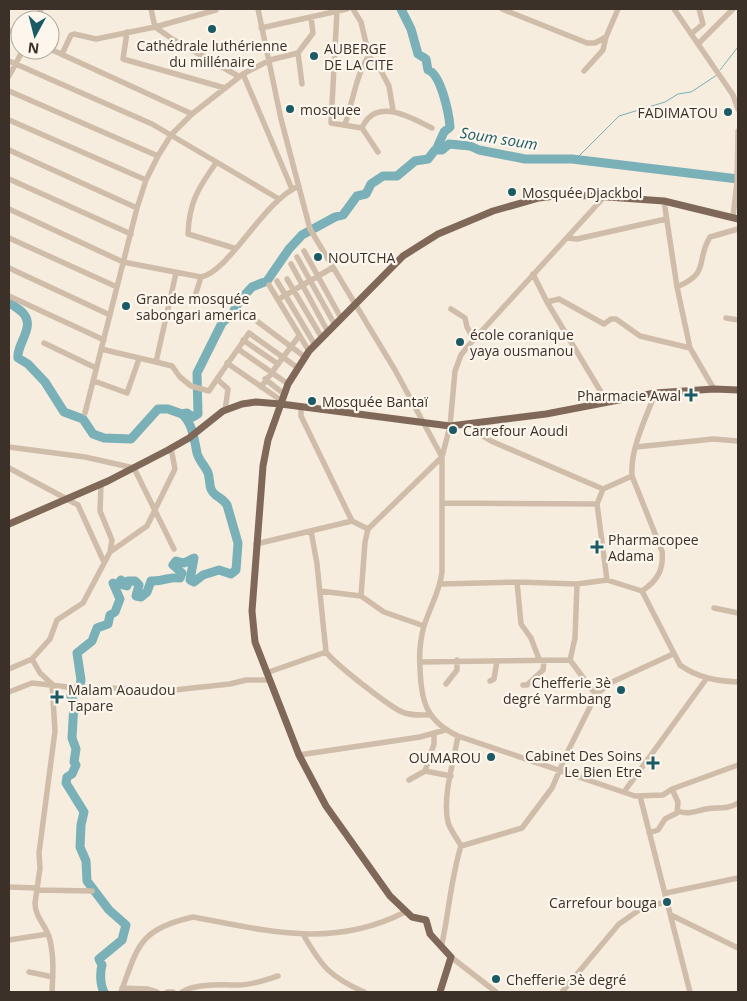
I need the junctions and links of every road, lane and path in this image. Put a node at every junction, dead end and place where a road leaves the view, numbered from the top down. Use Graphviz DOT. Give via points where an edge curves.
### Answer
graph roads {
  1 [pos="151,9"];
  2 [pos="217,9"];
  3 [pos="258,9"];
  4 [pos="348,9"];
  5 [pos="353,9"];
  6 [pos="502,9"];
  7 [pos="618,9"];
  8 [pos="674,9"];
  9 [pos="699,9"];
  10 [pos="733,9"];
  11 [pos="336,11"];
  12 [pos="310,16"];
  13 [pos="155,27"];
  14 [pos="261,28"];
  15 [pos="127,32"];
  16 [pos="691,34"];
  17 [pos="606,37"];
  18 [pos="698,44"];
  19 [pos="298,53"];
  20 [pos="62,54"];
  21 [pos="369,56"];
  22 [pos="18,60"];
  23 [pos="270,60"];
  24 [pos="9,61"];
  25 [pos="16,64"];
  26 [pos="584,71"];
  27 [pos="241,75"];
  28 [pos="9,76"];
  29 [pos="302,84"];
  30 [pos="225,88"];
  31 [pos="9,91"];
  32 [pos="738,109"];
  33 [pos="393,110"];
  34 [pos="192,114"];
  35 [pos="9,120"];
  36 [pos="345,124"];
  37 [pos="362,128"];
  38 [pos="432,128"];
  39 [pos="738,130"];
  40 [pos="171,136"];
  41 [pos="9,150"];
  42 [pos="378,152"];
  43 [pos="158,156"];
  44 [pos="216,163"];
  45 [pos="737,175"];
  46 [pos="9,179"];
  47 [pos="146,180"];
  48 [pos="737,182"];
  49 [pos="299,186"];
  50 [pos="292,189"];
  51 [pos="605,196"];
  52 [pos="278,198"];
  53 [pos="664,202"];
  54 [pos="137,208"];
  55 [pos="9,209"];
  56 [pos="735,218"];
  57 [pos="666,219"];
  58 [pos="738,229"];
  59 [pos="131,234"];
  60 [pos="9,238"];
  61 [pos="567,238"];
  62 [pos="234,248"];
  63 [pos="304,251"];
  64 [pos="297,257"];
  65 [pos="123,262"];
  66 [pos="291,264"];
  67 [pos="9,268"];
  68 [pos="332,268"];
  69 [pos="176,273"];
  70 [pos="533,274"];
  71 [pos="201,277"];
  72 [pos="318,277"];
  73 [pos="287,279"];
  74 [pos="277,281"];
  75 [pos="310,281"];
  76 [pos="269,285"];
  77 [pos="303,285"];
  78 [pos="117,287"];
  79 [pos="677,287"];
  80 [pos="293,289"];
  81 [pos="196,293"];
  82 [pos="286,295"];
  83 [pos="9,296"];
  84 [pos="278,300"];
  85 [pos="547,302"];
  86 [pos="356,303"];
  87 [pos="451,309"];
  88 [pos="110,316"];
  89 [pos="341,318"];
  90 [pos="726,318"];
  91 [pos="738,320"];
  92 [pos="258,322"];
  93 [pos="335,325"];
  94 [pos="328,332"];
  95 [pos="299,336"];
  96 [pos="322,338"];
  97 [pos="104,340"];
  98 [pos="243,340"];
  99 [pos="474,340"];
  100 [pos="44,343"];
  101 [pos="315,345"];
  102 [pos="291,346"];
  103 [pos="690,348"];
  104 [pos="102,349"];
  105 [pos="238,349"];
  106 [pos="307,354"];
  107 [pos="284,356"];
  108 [pos="139,359"];
  109 [pos="156,362"];
  110 [pos="227,363"];
  111 [pos="278,364"];
  112 [pos="96,368"];
  113 [pos="298,368"];
  114 [pos="271,372"];
  115 [pos="217,379"];
  116 [pos="265,379"];
  117 [pos="94,381"];
  118 [pos="288,384"];
  119 [pos="261,386"];
  120 [pos="714,388"];
  121 [pos="738,390"];
  122 [pos="655,393"];
  123 [pos="282,399"];
  124 [pos="607,402"];
  125 [pos="300,407"];
  126 [pos="225,410"];
  127 [pos="85,413"];
  128 [pos="423,423"];
  129 [pos="474,423"];
  130 [pos="450,426"];
  131 [pos="738,441"];
  132 [pos="9,447"];
  133 [pos="636,447"];
  134 [pos="168,450"];
  135 [pos="442,457"];
  136 [pos="9,468"];
  137 [pos="134,468"];
  138 [pos="632,476"];
  139 [pos="101,485"];
  140 [pos="603,489"];
  141 [pos="68,499"];
  142 [pos="442,503"];
  143 [pos="597,504"];
  144 [pos="157,509"];
  145 [pos="352,521"];
  146 [pos="9,524"];
  147 [pos="368,529"];
  148 [pos="312,531"];
  149 [pos="256,544"];
  150 [pos="174,549"];
  151 [pos="110,552"];
  152 [pos="104,562"];
  153 [pos="607,580"];
  154 [pos="517,582"];
  155 [pos="441,584"];
  156 [pos="577,584"];
  157 [pos="320,591"];
  158 [pos="642,591"];
  159 [pos="361,596"];
  160 [pos="714,608"];
  161 [pos="738,614"];
  162 [pos="424,626"];
  163 [pos="326,652"];
  164 [pos="673,654"];
  165 [pos="32,659"];
  166 [pos="457,660"];
  167 [pos="541,660"];
  168 [pos="570,660"];
  169 [pos="497,661"];
  170 [pos="420,662"];
  171 [pos="9,669"];
  172 [pos="268,677"];
  173 [pos="707,678"];
  174 [pos="490,682"];
  175 [pos="738,682"];
  176 [pos="52,684"];
  177 [pos="446,684"];
  178 [pos="522,685"];
  179 [pos="9,692"];
  180 [pos="596,695"];
  181 [pos="430,715"];
  182 [pos="445,730"];
  183 [pos="434,734"];
  184 [pos="458,736"];
  185 [pos="299,755"];
  186 [pos="738,765"];
  187 [pos="424,771"];
  188 [pos="560,772"];
  189 [pos="450,776"];
  190 [pos="409,780"];
  191 [pos="672,789"];
  192 [pos="624,792"];
  193 [pos="640,796"];
  194 [pos="738,803"];
  195 [pos="678,811"];
  196 [pos="649,833"];
  197 [pos="461,846"];
  198 [pos="738,878"];
  199 [pos="9,887"];
  200 [pos="37,889"];
  201 [pos="92,891"];
  202 [pos="666,893"];
  203 [pos="668,902"];
  204 [pos="405,912"];
  205 [pos="671,915"];
  206 [pos="48,934"];
  207 [pos="302,934"];
  208 [pos="9,940"];
  209 [pos="442,944"];
  210 [pos="738,948"];
  211 [pos="451,957"];
  212 [pos="28,972"];
  213 [pos="278,976"];
  214 [pos="53,977"];
  215 [pos="122,990"];
  216 [pos="52,992"];
  217 [pos="157,992"];
  218 [pos="167,992"];
  219 [pos="173,992"];
  220 [pos="182,992"];
  221 [pos="364,992"];
  222 [pos="440,992"];
  223 [pos="496,992"];
  224 [pos="562,992"];
  225 [pos="690,992"];
  1 -- 13 [label="street"];
  2 -- 13 [label="street"];
  3 -- 14 [label="street"];
  4 -- 11 [label="street"];
  5 -- 21 [label="street" via="361,22"];
  6 -- 17 [label="street" via="587,43 596,43"];
  7 -- 17 [label="street"];
  8 -- 16 [label="street"];
  9 -- 16 [label="street" via="703,24"];
  10 -- 18 [label="street"];
  11 -- 12 [label="street"];
  11 -- 36 [label="street" via="331,123"];
  12 -- 14 [label="street"];
  12 -- 19 [label="street" via="313,33"];
  13 -- 15 [label="street"];
  13 -- 27 [label="street"];
  14 -- 23 [label="street"];
  15 -- 20 [label="street" via="92,39 81,34 71,35"];
  15 -- 30 [label="street" via="123,60"];
  16 -- 18 [label="street"];
  17 -- 26 [label="street" via="601,53"];
  18 -- 32 [label="street" via="733,95"];
  19 -- 23 [label="street"];
  19 -- 29 [label="street"];
  20 -- 34 [label="street"];
  21 -- 33 [label="street" via="386,80"];
  21 -- 36 [label="street"];
  22 -- 25 [label="street"];
  23 -- 27 [label="street"];
  23 -- 49 [label="street" via="281,119"];
  24 -- 25 [label="street"];
  25 -- 28 [label="street"];
  25 -- 40 [label="street" via="87,94"];
  27 -- 30 [label="street"];
  27 -- 50 [label="street"];
  30 -- 34 [label="street"];
  31 -- 43 [label="street"];
  33 -- 37 [label="street" via="375,114"];
  33 -- 38 [label="street"];
  34 -- 40 [label="street"];
  35 -- 47 [label="street"];
  36 -- 37 [label="street"];
  37 -- 42 [label="street"];
  39 -- 45 [label="street"];
  40 -- 43 [label="street"];
  40 -- 44 [label="street"];
  41 -- 54 [label="street"];
  43 -- 47 [label="street"];
  44 -- 52 [label="street"];
  44 -- 62 [label="street" via="193,200 188,234"];
  45 -- 48 [label="street"];
  46 -- 59 [label="street"];
  47 -- 54 [label="street"];
  48 -- 56 [label="street"];
  49 -- 50 [label="street"];
  49 -- 68 [label="street" via="310,229"];
  50 -- 52 [label="street"];
  51 -- 53 [label="main road"];
  51 -- 61 [label="street"];
  51 -- 86 [label="main road" via="539,198 493,211 438,234 403,256"];
  52 -- 62 [label="street"];
  53 -- 56 [label="main road"];
  53 -- 57 [label="street"];
  54 -- 59 [label="street"];
  55 -- 65 [label="street"];
  57 -- 61 [label="street" via="578,239"];
  57 -- 79 [label="street"];
  58 -- 79 [label="street" via="710,236 697,275"];
  59 -- 65 [label="street"];
  60 -- 78 [label="street"];
  61 -- 70 [label="street"];
  62 -- 71 [label="street" via="226,260"];
  63 -- 72 [label="street"];
  64 -- 75 [label="street"];
  65 -- 69 [label="street"];
  65 -- 78 [label="street"];
  66 -- 77 [label="street"];
  67 -- 88 [label="street"];
  68 -- 72 [label="street"];
  68 -- 86 [label="street"];
  69 -- 71 [label="street"];
  69 -- 109 [label="street"];
  70 -- 85 [label="street"];
  70 -- 99 [label="street"];
  71 -- 81 [label="street"];
  72 -- 75 [label="street"];
  72 -- 89 [label="street"];
  73 -- 80 [label="street"];
  74 -- 82 [label="street"];
  75 -- 77 [label="street"];
  75 -- 93 [label="street"];
  76 -- 84 [label="street"];
  77 -- 80 [label="street"];
  77 -- 94 [label="street"];
  78 -- 88 [label="street"];
  79 -- 103 [label="street"];
  80 -- 82 [label="street"];
  80 -- 96 [label="street"];
  82 -- 84 [label="street"];
  82 -- 101 [label="street"];
  83 -- 97 [label="street"];
  84 -- 95 [label="street"];
  85 -- 103 [label="street" via="559,298 604,324 616,319 640,336"];
  85 -- 124 [label="street"];
  86 -- 89 [label="main road"];
  86 -- 128 [label="street"];
  87 -- 99 [label="street" via="466,318"];
  88 -- 97 [label="street"];
  89 -- 93 [label="main road"];
  90 -- 91 [label="street"];
  92 -- 102 [label="street"];
  93 -- 94 [label="main road"];
  94 -- 96 [label="main road"];
  95 -- 102 [label="street"];
  95 -- 106 [label="street"];
  96 -- 101 [label="main road"];
  97 -- 104 [label="street"];
  98 -- 105 [label="street"];
  98 -- 107 [label="street" via="251,333"];
  98 -- 111 [label="street"];
  99 -- 130 [label="street" via="457,363"];
  100 -- 112 [label="street"];
  101 -- 106 [label="main road"];
  102 -- 106 [label="street"];
  102 -- 107 [label="street"];
  103 -- 120 [label="street"];
  104 -- 108 [label="street"];
  104 -- 112 [label="street"];
  105 -- 110 [label="street"];
  105 -- 114 [label="street"];
  106 -- 113 [label="main road"];
  107 -- 111 [label="street"];
  107 -- 113 [label="street"];
  108 -- 109 [label="street"];
  108 -- 117 [label="street" via="127,393"];
  109 -- 115 [label="street" via="172,366 184,381 201,391 209,391"];
  110 -- 115 [label="street"];
  110 -- 119 [label="street"];
  111 -- 114 [label="street"];
  112 -- 117 [label="street"];
  113 -- 118 [label="main road"];
  114 -- 116 [label="street"];
  114 -- 118 [label="street"];
  115 -- 126 [label="street" via="228,389"];
  116 -- 119 [label="street"];
  116 -- 123 [label="street"];
  117 -- 127 [label="street"];
  118 -- 123 [label="main road"];
  119 -- 123 [label="street"];
  120 -- 121 [label="main road"];
  120 -- 122 [label="main road"];
  122 -- 124 [label="main road"];
  122 -- 133 [label="street"];
  123 -- 125 [label="main road"];
  123 -- 126 [label="main road" via="242,404"];
  123 -- 149 [label="main road" via="263,466"];
  124 -- 129 [label="main road"];
  125 -- 128 [label="main road"];
  125 -- 145 [label="street"];
  126 -- 134 [label="main road"];
  128 -- 130 [label="main road"];
  128 -- 135 [label="street"];
  129 -- 130 [label="main road"];
  129 -- 140 [label="street" via="476,432 491,441"];
  130 -- 135 [label="street"];
  131 -- 133 [label="street" via="713,439"];
  132 -- 137 [label="street" via="85,457"];
  133 -- 138 [label="street"];
  134 -- 137 [label="main road"];
  134 -- 144 [label="street" via="172,453 176,469"];
  135 -- 142 [label="street"];
  135 -- 147 [label="street"];
  136 -- 141 [label="street"];
  137 -- 139 [label="main road"];
  137 -- 144 [label="street"];
  138 -- 140 [label="street"];
  138 -- 158 [label="street" via="662,551 663,562 654,583"];
  139 -- 141 [label="main road"];
  139 -- 151 [label="street" via="100,511 112,540"];
  140 -- 143 [label="street"];
  141 -- 146 [label="main road"];
  141 -- 152 [label="street" via="78,505"];
  142 -- 143 [label="street"];
  142 -- 155 [label="street"];
  143 -- 153 [label="street"];
  144 -- 150 [label="street"];
  144 -- 151 [label="street" via="142,531"];
  145 -- 147 [label="street"];
  145 -- 148 [label="street"];
  147 -- 159 [label="street"];
  148 -- 149 [label="street"];
  148 -- 157 [label="street"];
  149 -- 172 [label="main road" via="252,611 256,642"];
  151 -- 152 [label="street"];
  152 -- 165 [label="street" via="83,603 57,620 50,639"];
  153 -- 156 [label="street"];
  153 -- 158 [label="street"];
  154 -- 155 [label="street"];
  154 -- 156 [label="street"];
  154 -- 167 [label="street" via="522,624"];
  155 -- 162 [label="street"];
  156 -- 168 [label="street" via="575,638"];
  157 -- 159 [label="street"];
  157 -- 163 [label="street"];
  158 -- 164 [label="street"];
  159 -- 162 [label="street" via="384,612"];
  160 -- 161 [label="street"];
  162 -- 170 [label="street"];
  163 -- 172 [label="street"];
  163 -- 181 [label="street" via="401,712"];
  164 -- 173 [label="street" via="686,669"];
  164 -- 180 [label="street" via="610,683"];
  165 -- 171 [label="street"];
  165 -- 176 [label="street"];
  166 -- 169 [label="street"];
  166 -- 170 [label="street"];
  166 -- 177 [label="street" via="457,670"];
  167 -- 168 [label="street"];
  167 -- 169 [label="street"];
  167 -- 178 [label="street" via="543,670 527,685"];
  168 -- 180 [label="street"];
  169 -- 174 [label="street" via="494,679"];
  170 -- 181 [label="street" via="421,695"];
  172 -- 176 [label="street" via="174,690"];
  172 -- 185 [label="main road"];
  173 -- 175 [label="street"];
  173 -- 192 [label="street"];
  176 -- 179 [label="street" via="32,683"];
  176 -- 200 [label="street" via="55,731"];
  180 -- 188 [label="street" via="566,753"];
  181 -- 182 [label="street"];
  182 -- 183 [label="street"];
  182 -- 184 [label="street"];
  183 -- 185 [label="street"];
  183 -- 187 [label="street" via="434,744"];
  184 -- 188 [label="street"];
  184 -- 189 [label="street"];
  185 -- 204 [label="main road" via="326,806"];
  186 -- 191 [label="street"];
  187 -- 189 [label="street"];
  187 -- 190 [label="street"];
  188 -- 192 [label="street"];
  188 -- 197 [label="street" via="522,828"];
  189 -- 197 [label="street" via="448,824"];
  191 -- 193 [label="street" via="663,795"];
  191 -- 195 [label="street"];
  192 -- 193 [label="street"];
  193 -- 196 [label="street"];
  194 -- 195 [label="street" via="721,810"];
  195 -- 196 [label="street" via="665,819 658,830"];
  196 -- 202 [label="street"];
  197 -- 209 [label="street"];
  198 -- 202 [label="street"];
  199 -- 200 [label="street"];
  200 -- 201 [label="street"];
  200 -- 206 [label="street" via="35,909"];
  202 -- 203 [label="street"];
  203 -- 205 [label="street"];
  203 -- 224 [label="street" via="645,906 619,924"];
  204 -- 207 [label="street" via="363,929 331,935"];
  204 -- 209 [label="main road" via="426,920 430,934"];
  205 -- 210 [label="street"];
  205 -- 225 [label="street"];
  206 -- 208 [label="street"];
  206 -- 214 [label="street"];
  207 -- 215 [label="street" via="186,918 147,936 138,947"];
  207 -- 221 [label="street" via="333,976"];
  209 -- 211 [label="main road"];
  211 -- 222 [label="main road"];
  211 -- 223 [label="street"];
  212 -- 214 [label="street"];
  213 -- 220 [label="street" via="242,985 225,983 204,988 191,987"];
  214 -- 216 [label="street"];
  215 -- 217 [label="street"];
  218 -- 219 [label="street"];
}
